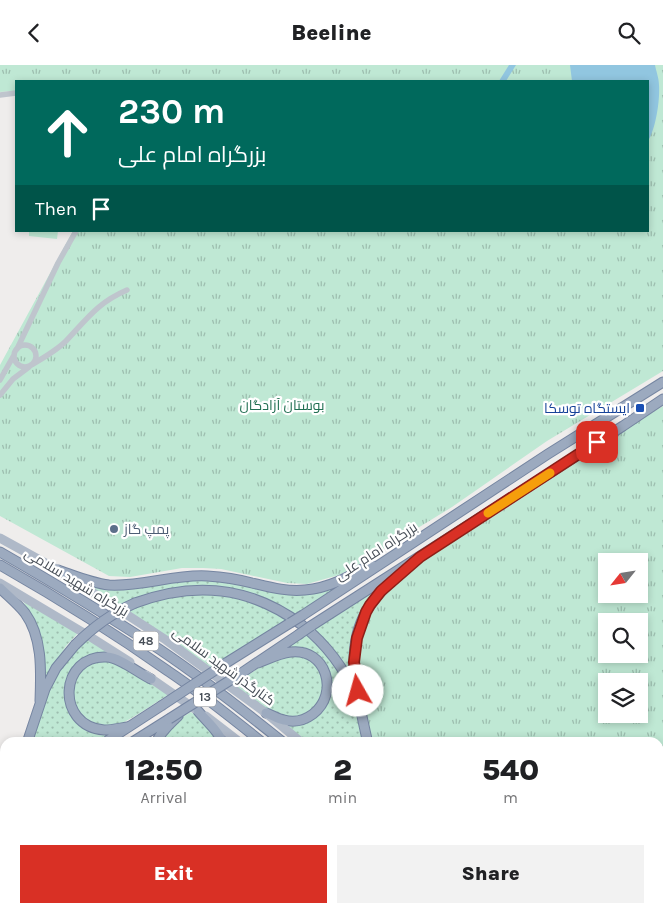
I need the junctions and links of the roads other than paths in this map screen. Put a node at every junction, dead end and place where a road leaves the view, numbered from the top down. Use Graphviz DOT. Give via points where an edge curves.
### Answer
graph roads {
  1 [pos="15,93"];
  2 [pos="0,95"];
  3 [pos="75,232"];
  4 [pos="127,290"];
  5 [pos="15,352"];
  6 [pos="32,365"];
  7 [pos="0,380"];
  8 [pos="663,382"];
  9 [pos="0,395"];
  10 [pos="661,401"];
  11 [pos="1,538"];
  12 [pos="412,543"];
  13 [pos="0,552"];
  14 [pos="420,557"];
  15 [pos="0,565"];
  16 [pos="58,570"];
  17 [pos="0,583"];
  18 [pos="0,588"];
  19 [pos="258,663"];
  20 [pos="151,679"];
  21 [pos="358,700"];
  22 [pos="40,701"];
  23 [pos="187,708"];
  24 [pos="198,711"];
  25 [pos="266,713"];
  26 [pos="127,727"];
  27 [pos="29,737"];
  28 [pos="113,737"];
  29 [pos="141,737"];
  30 [pos="159,737"];
  31 [pos="220,737"];
  32 [pos="233,737"];
  33 [pos="255,737"];
  34 [pos="276,737"];
  35 [pos="295,737"];
  36 [pos="367,737"];
  1 -- 2 [label="street"];
  3 -- 5 [label="street"];
  4 -- 6 [label="street" via="104,302 65,342"];
  5 -- 6 [label="street" via="18,365"];
  5 -- 6 [label="street" via="22,345 32,348 36,357"];
  5 -- 7 [label="street"];
  6 -- 9 [label="street" via="13,379"];
  8 -- 12 [label="highway, بزرگراه امام علی / 13"];
  10 -- 14 [label="highway, بزرگراه امام علی / 13"];
  11 -- 16 [label="main road, کنارگذر شهید سلامی"];
  12 -- 16 [label="highway" via="330,585 305,590 206,576 109,585 86,581"];
  12 -- 26 [label="highway, بزرگراه امام علی / 13, bridge"];
  13 -- 34 [label="highway, بزرگراه شهید سلامی / 48" via="160,650"];
  14 -- 19 [label="highway, بزرگراه امام علی / 13, bridge"];
  14 -- 21 [label="highway" via="376,596 362,620 354,662"];
  15 -- 33 [label="highway, بزرگراه شهید سلامی / 48" via="163,667"];
  16 -- 25 [label="main road, کنارگذر شهید سلامی" via="166,640"];
  17 -- 20 [label="main road" via="90,636"];
  18 -- 22 [label="highway" via="33,627 42,669"];
  19 -- 23 [label="highway, بزرگراه امام علی / 13, bridge"];
  19 -- 25 [label="highway" via="288,652 303,653 322,666 328,683 328,691 319,710 306,719 284,720"];
  20 -- 24 [label="main road"];
  20 -- 26 [label="highway" via="106,657 84,663 71,679 70,701 81,720 106,730"];
  21 -- 22 [label="highway, bridge" via="340,666 320,641 290,617 268,604 240,594 197,590 135,603 102,621 75,645 56,668"];
  21 -- 36 [label="highway"];
  22 -- 27 [label="highway"];
  23 -- 29 [label="highway, بزرگراه امام علی / 13, bridge"];
  23 -- 30 [label="highway"];
  24 -- 31 [label="highway"];
  24 -- 32 [label="main road"];
  25 -- 35 [label="main road, کنارگذر شهید سلامی"];
  26 -- 28 [label="highway, بزرگراه امام علی / 13"];
}
